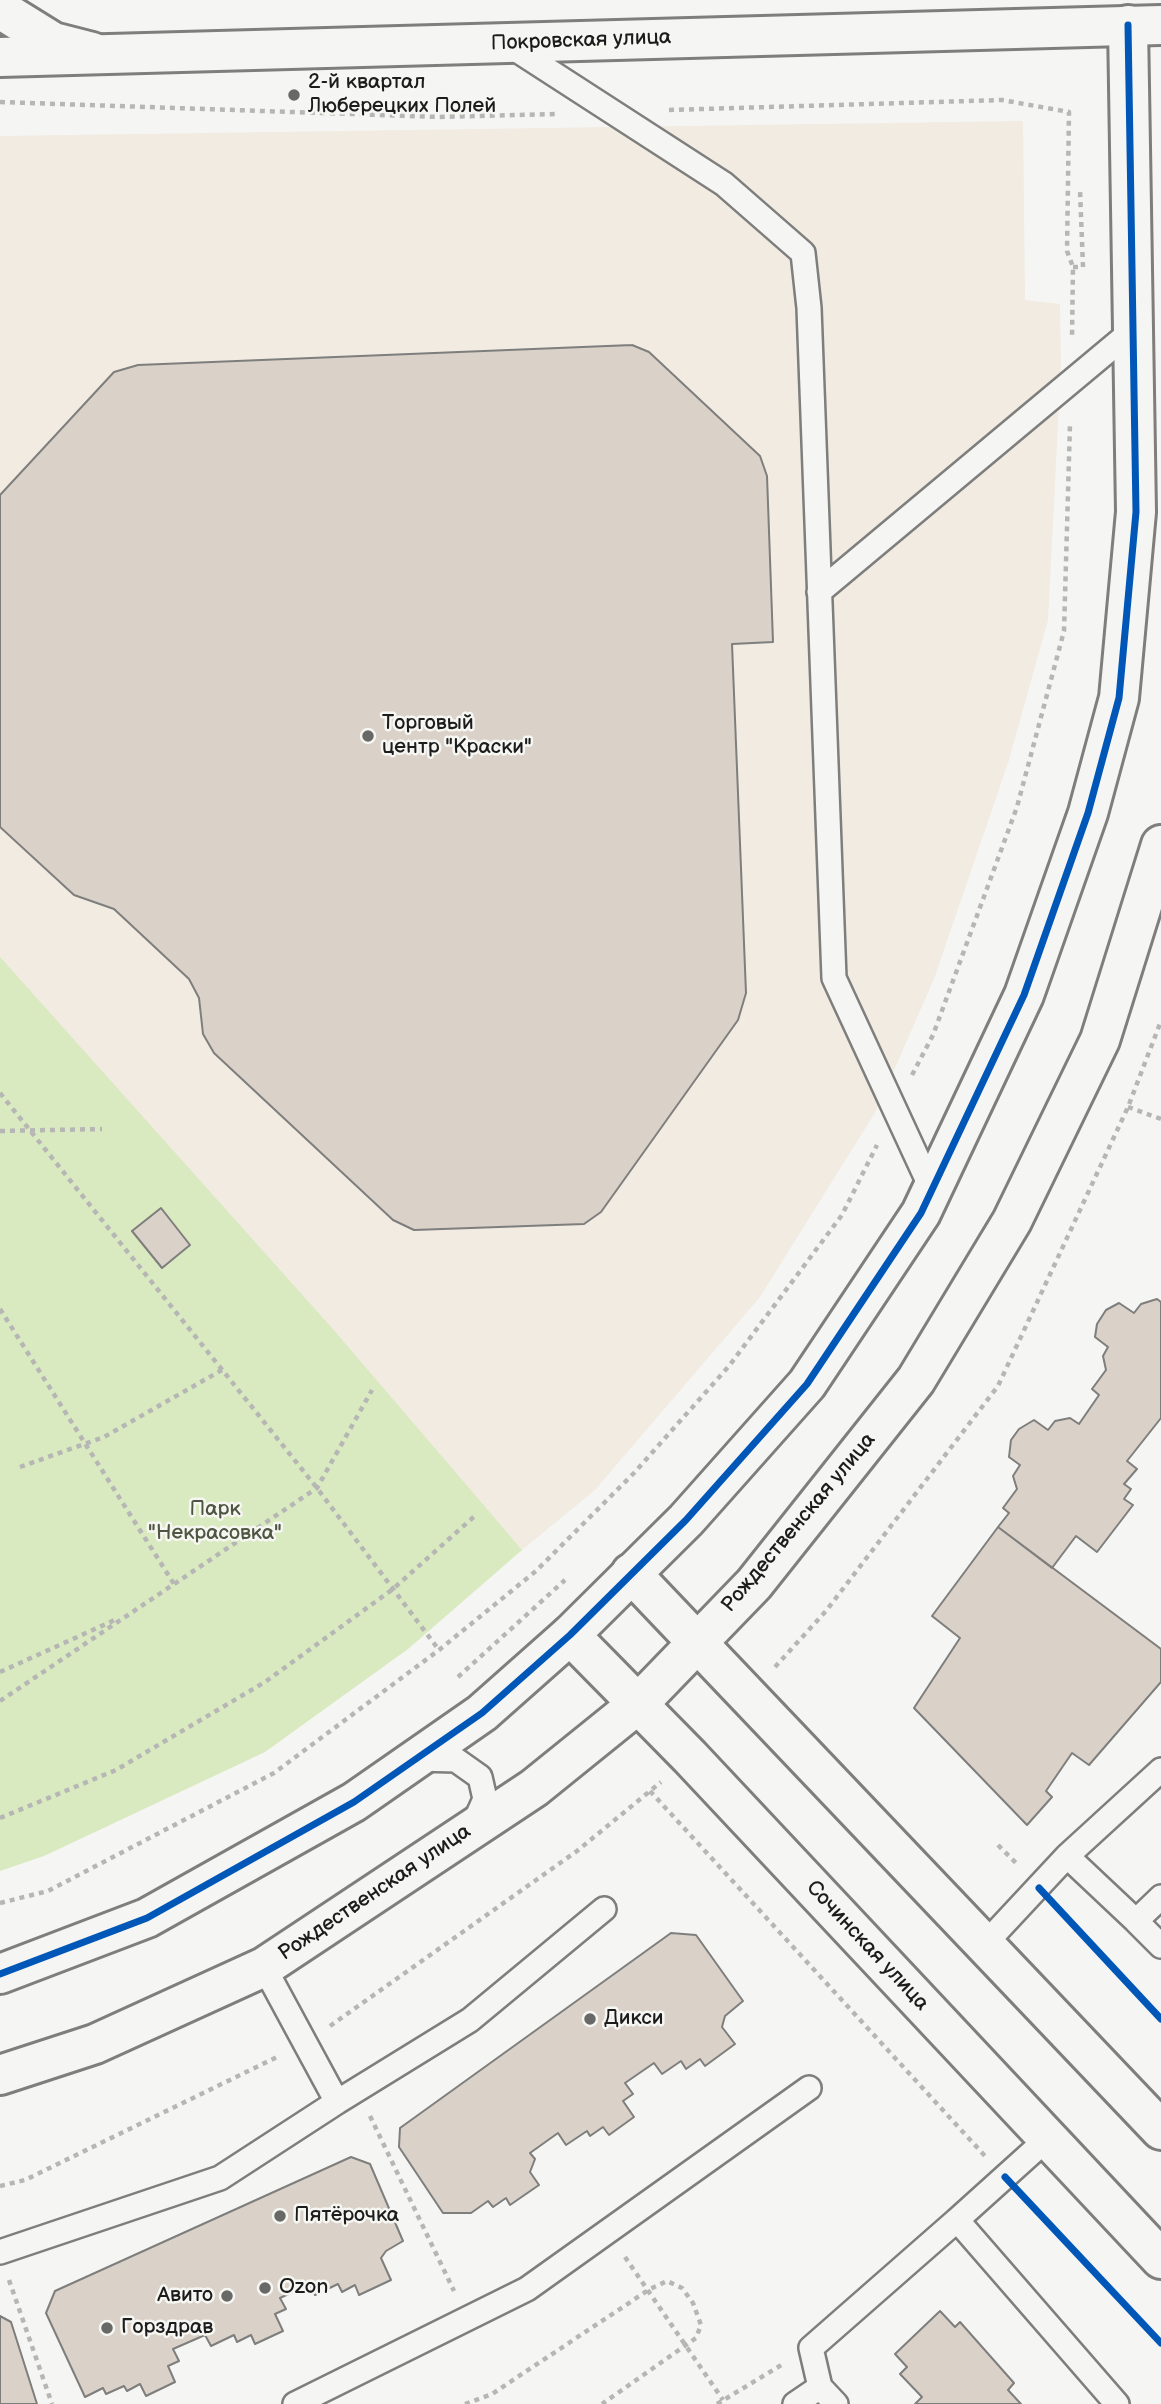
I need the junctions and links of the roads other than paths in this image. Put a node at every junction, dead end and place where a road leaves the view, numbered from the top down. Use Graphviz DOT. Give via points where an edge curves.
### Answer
graph roads {
  1 [pos="0,9"];
  2 [pos="1145,25"];
  3 [pos="506,43"];
  4 [pos="106,55"];
  5 [pos="0,57"];
  6 [pos="1161,159"];
  7 [pos="1130,213"];
  8 [pos="1134,329"];
  9 [pos="820,592"];
  10 [pos="1161,845"];
  11 [pos="932,1190"];
  12 [pos="631,1573"];
  13 [pos="570,1635"];
  14 [pos="698,1641"];
  15 [pos="638,1704"];
  16 [pos="416,1759"];
  17 [pos="1161,1770"];
  18 [pos="472,1829"];
  19 [pos="1067,1856"];
  20 [pos="1161,1897"];
  21 [pos="604,1909"];
  22 [pos="1136,1921"];
  23 [pos="985,1944"];
  24 [pos="1161,1946"];
  25 [pos="264,1966"];
  26 [pos="0,1974"];
  27 [pos="0,2075"];
  28 [pos="809,2088"];
  29 [pos="337,2102"];
  30 [pos="1161,2130"];
  31 [pos="1048,2138"];
  32 [pos="957,2220"];
  33 [pos="0,2252"];
  34 [pos="1161,2259"];
  35 [pos="820,2387"];
  36 [pos="295,2404"];
  37 [pos="795,2404"];
  38 [pos="836,2404"];
  39 [pos="1117,2404"];
  1 -- 4 [label="street" via="53,42"];
  2 -- 3 [label="street, Покровская улица"];
  2 -- 7 [label="street"];
  3 -- 4 [label="street, Покровская улица"];
  3 -- 9 [label="lane" via="724,184 803,253"];
  4 -- 5 [label="street, Покровская улица"];
  6 -- 7 [label="street" via="1142,178"];
  7 -- 8 [label="street"];
  8 -- 9 [label="lane"];
  8 -- 11 [label="street" via="1136,512 1119,698 1088,813 1024,995"];
  9 -- 11 [label="lane" via="834,978"];
  10 -- 14 [label="street, Рождественская улица" via="1100,1040 1012,1221 916,1380 754,1584"];
  11 -- 12 [label="street" via="807,1384"];
  12 -- 13 [label="street"];
  12 -- 14 [label="street"];
  13 -- 15 [label="street, Сочинская улица"];
  13 -- 16 [label="street" via="482,1713"];
  14 -- 15 [label="street, Рождественская улица"];
  14 -- 23 [label="street"];
  15 -- 18 [label="street, Рождественская улица" via="534,1788"];
  15 -- 31 [label="street, Сочинская улица"];
  16 -- 18 [label="lane" via="456,1760 480,1777 485,1799"];
  16 -- 26 [label="street" via="354,1802 147,1918"];
  17 -- 19 [label="lane"];
  18 -- 25 [label="street, Рождественская улица"];
  19 -- 22 [label="lane"];
  19 -- 23 [label="lane"];
  20 -- 22 [label="lane"];
  21 -- 29 [label="lane" via="470,2020"];
  22 -- 24 [label="lane"];
  23 -- 30 [label="street"];
  25 -- 27 [label="street, Рождественская улица" via="95,2045"];
  25 -- 29 [label="lane"];
  28 -- 36 [label="lane" via="527,2289"];
  29 -- 33 [label="lane" via="220,2178"];
  31 -- 32 [label="lane"];
  31 -- 34 [label="street, Сочинская улица"];
  32 -- 35 [label="lane" via="811,2348"];
  32 -- 39 [label="lane"];
  35 -- 37 [label="lane"];
  35 -- 38 [label="lane"];
}
